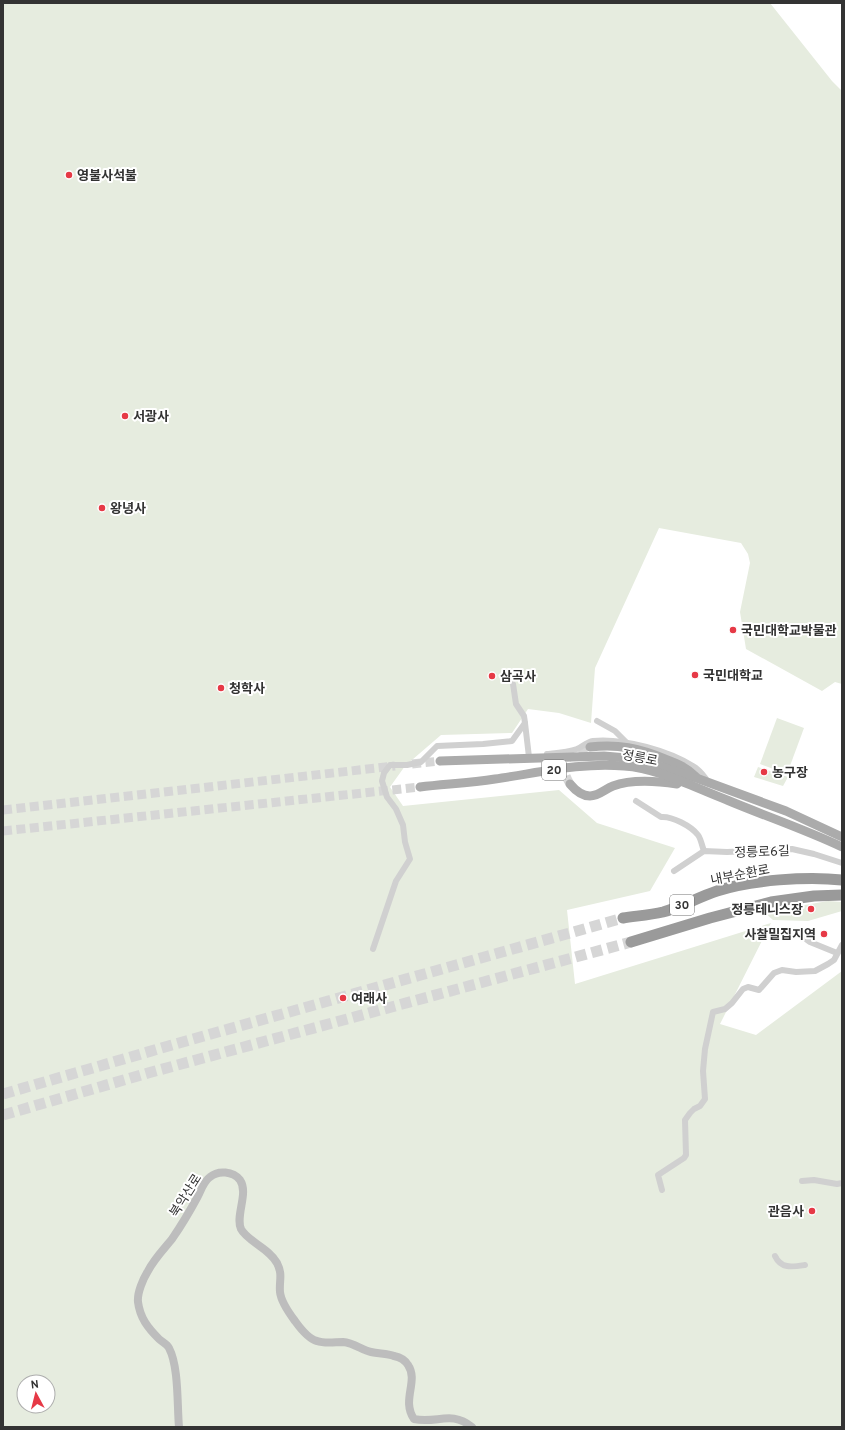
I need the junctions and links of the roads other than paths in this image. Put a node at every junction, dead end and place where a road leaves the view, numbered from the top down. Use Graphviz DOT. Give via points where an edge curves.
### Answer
graph roads {
  1 [pos="513,684"];
  2 [pos="597,721"];
  3 [pos="525,723"];
  4 [pos="626,742"];
  5 [pos="590,747"];
  6 [pos="529,757"];
  7 [pos="440,761"];
  8 [pos="478,761"];
  9 [pos="699,779"];
  10 [pos="709,783"];
  11 [pos="570,784"];
  12 [pos="686,784"];
  13 [pos="420,787"];
  14 [pos="720,798"];
  15 [pos="636,801"];
  16 [pos="770,805"];
  17 [pos="842,837"];
  18 [pos="842,847"];
  19 [pos="704,851"];
  20 [pos="842,864"];
  21 [pos="674,870"];
  22 [pos="842,880"];
  23 [pos="842,895"];
  24 [pos="623,918"];
  25 [pos="799,934"];
  26 [pos="631,942"];
  27 [pos="842,946"];
  28 [pos="372,949"];
  29 [pos="838,953"];
  30 [pos="802,1181"];
  31 [pos="842,1183"];
  32 [pos="662,1190"];
  33 [pos="775,1256"];
  34 [pos="805,1265"];
  35 [pos="179,1427"];
  36 [pos="472,1427"];
  1 -- 3 [label="street" via="516,704 524,716"];
  2 -- 4 [label="street, 정릉로"];
  3 -- 6 [label="street"];
  3 -- 28 [label="street" via="512,741 437,746 421,762 390,765 384,773 383,786 403,825 410,859 396,881"];
  4 -- 6 [label="street, 정릉로" via="593,741 569,751"];
  4 -- 10 [label="street, 정릉로" via="658,751 687,764 696,769"];
  5 -- 9 [label="main road" via="613,746 643,750 686,767"];
  6 -- 8 [label="street, 정릉로"];
  7 -- 8 [label="main road, 정릉로 / 20"];
  8 -- 9 [label="main road, 정릉로 / 20" via="620,757 638,759"];
  9 -- 10 [label="main road, 정릉로 / 20"];
  10 -- 16 [label="main road, 정릉로 / 20"];
  11 -- 12 [label="main road" via="581,793 590,796 626,783"];
  12 -- 13 [label="main road, 정릉로 / 20" via="647,770 605,765"];
  12 -- 14 [label="main road, 정릉로 / 20"];
  14 -- 16 [label="main road" via="733,797 766,810 771,809"];
  14 -- 18 [label="main road, 정릉로 / 20"];
  15 -- 19 [label="street" via="661,817 690,828 699,836"];
  16 -- 17 [label="main road, 정릉로 / 20"];
  19 -- 20 [label="street, 정릉로6길" via="792,849"];
  19 -- 21 [label="street"];
  22 -- 24 [label="highway, 내부순환로 / 30" via="783,880 738,886 663,912"];
  23 -- 26 [label="highway, 30" via="771,902"];
  25 -- 29 [label="street" via="810,942"];
  27 -- 29 [label="street"];
  29 -- 32 [label="street" via="834,960 815,971 782,970 774,973 759,990 748,987 743,989 725,1009 714,1012 705,1049 705,1099 685,1120 686,1156 658,1175"];
  30 -- 31 [label="street"];
  33 -- 34 [label="street" via="778,1262 786,1266"];
  35 -- 36 [label="street, 북악산로" via="171,1355 168,1346 145,1324 138,1301 147,1272 173,1237 206,1180 222,1172 231,1173 239,1179 242,1186 239,1222 241,1230 276,1262 281,1275 281,1297 296,1322 310,1338 322,1342 344,1342 404,1360 411,1372 412,1383 408,1399 409,1412 414,1419 461,1419"];
}
